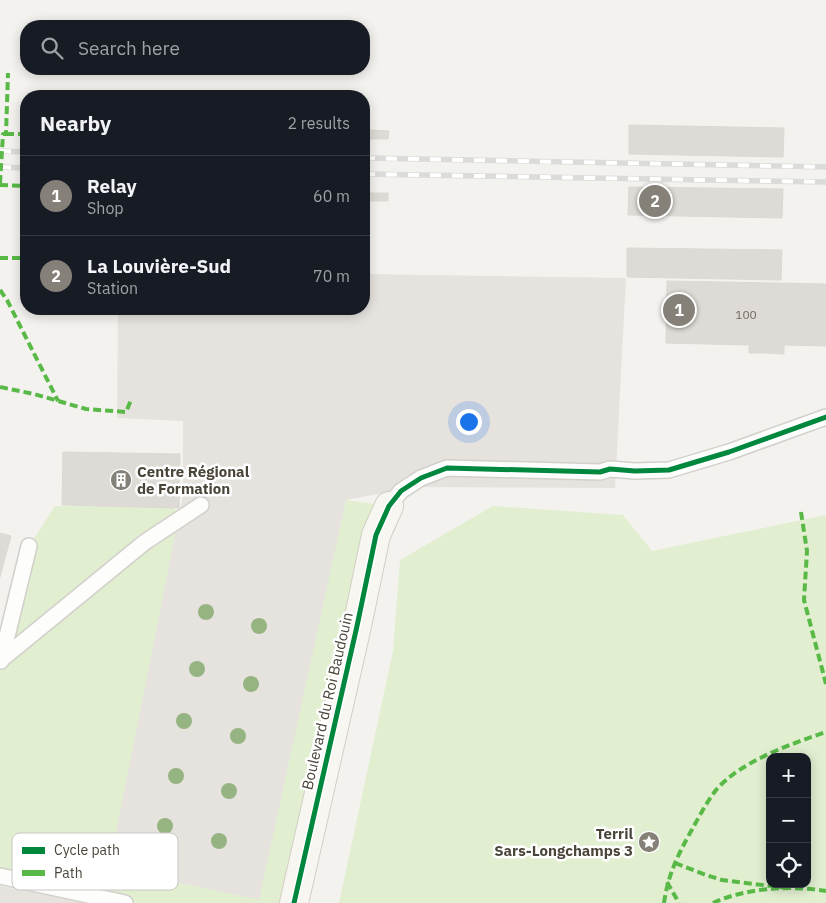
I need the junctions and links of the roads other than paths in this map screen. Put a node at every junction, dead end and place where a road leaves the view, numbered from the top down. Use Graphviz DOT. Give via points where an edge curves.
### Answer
graph roads {
  1 [pos="826,417"];
  2 [pos="201,506"];
  3 [pos="389,506"];
  4 [pos="29,546"];
  5 [pos="1,663"];
  6 [pos="65,890"];
  7 [pos="125,903"];
  8 [pos="294,903"];
  1 -- 3 [label="lane" via="669,470 610,469 600,472 447,468 421,478 401,491"];
  2 -- 5 [label="lane" via="145,542"];
  3 -- 8 [label="street, Boulevard du Roi Baudouin" via="376,535"];
  4 -- 5 [label="lane"];
  6 -- 7 [label="lane"];
}
